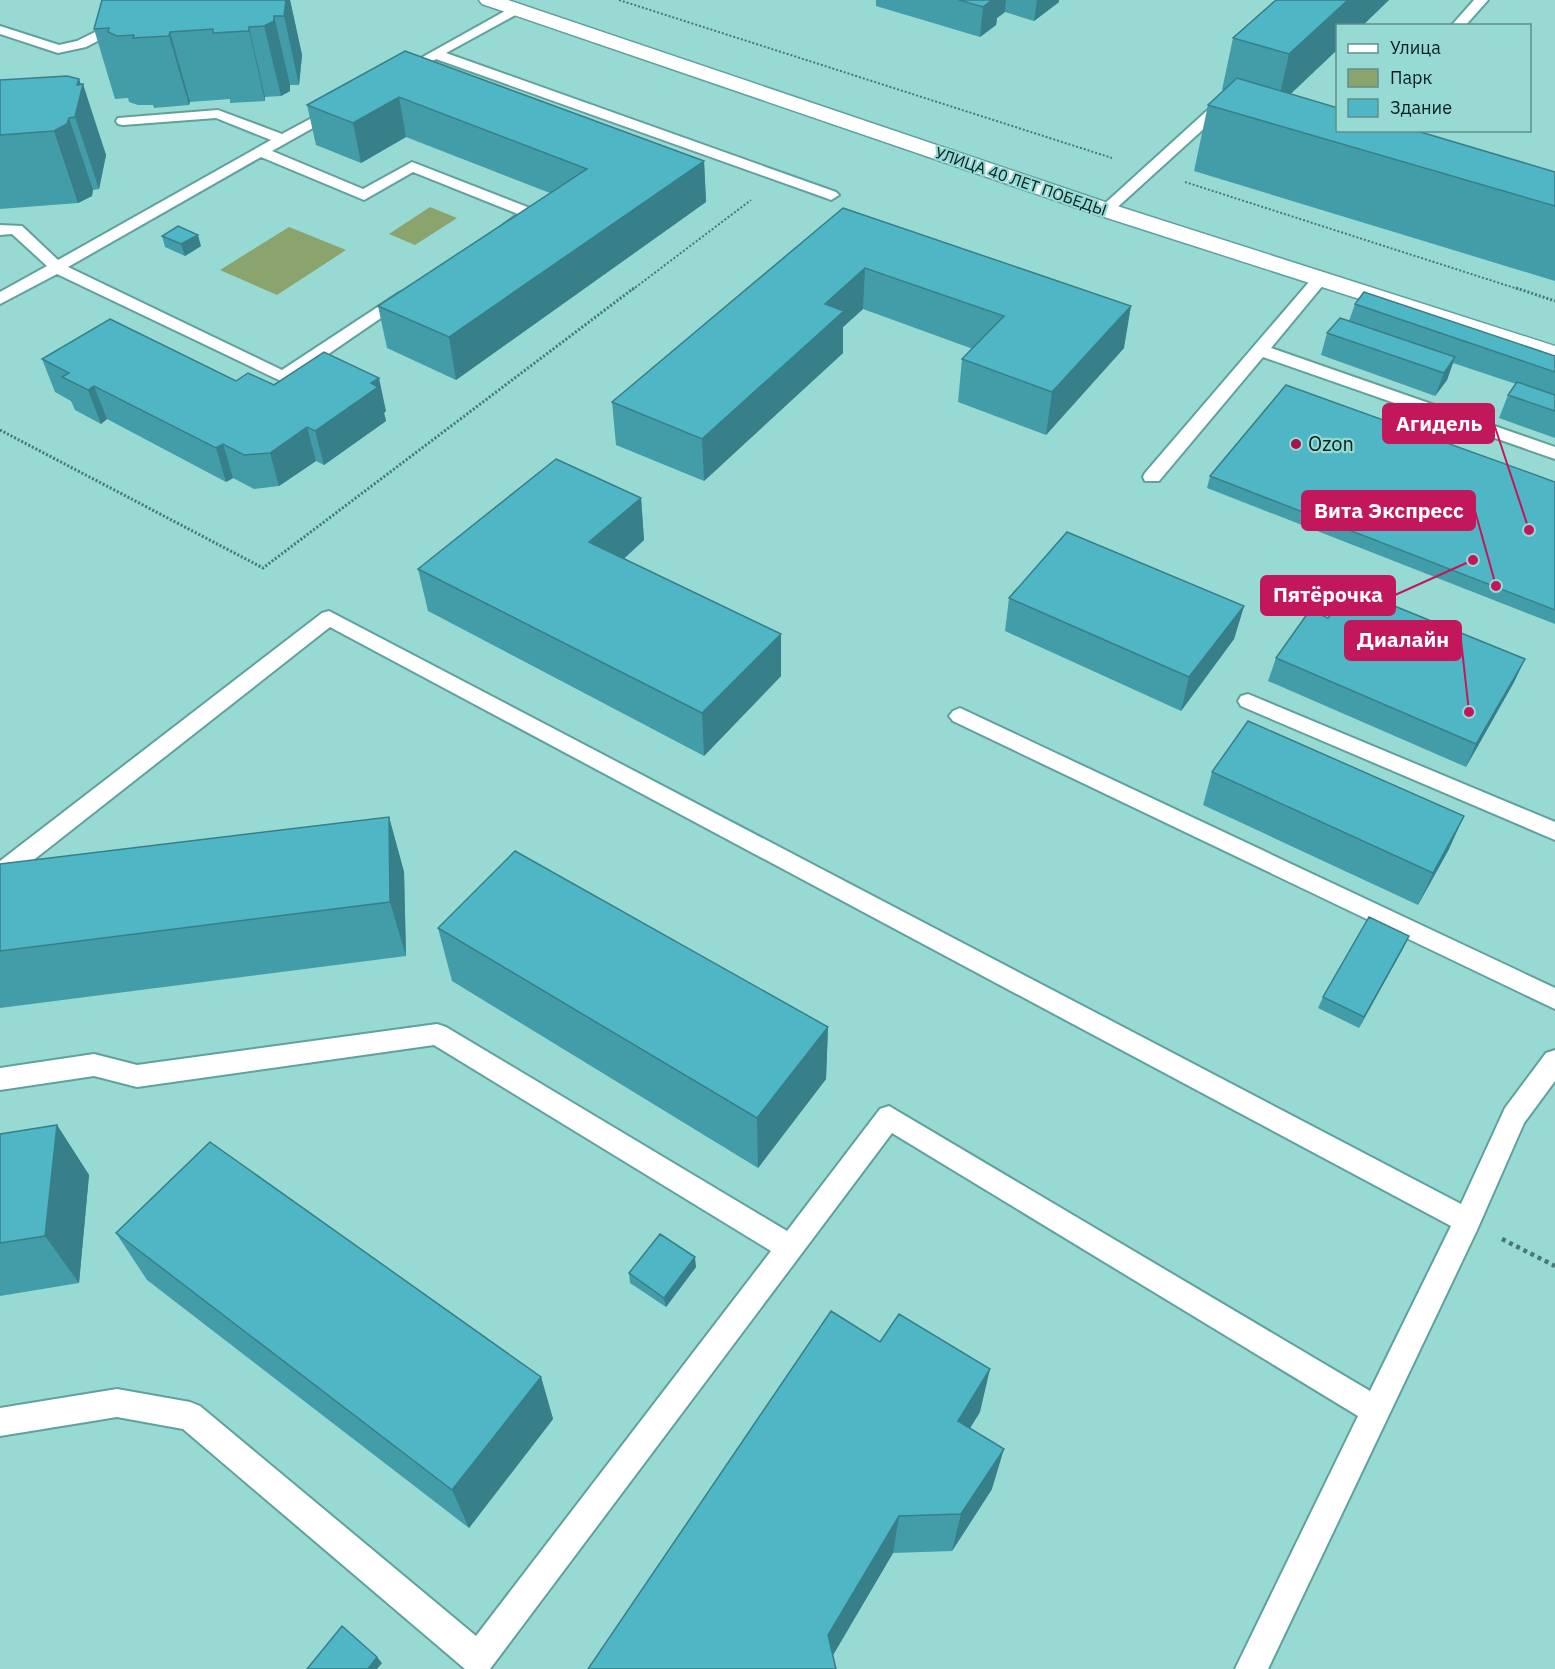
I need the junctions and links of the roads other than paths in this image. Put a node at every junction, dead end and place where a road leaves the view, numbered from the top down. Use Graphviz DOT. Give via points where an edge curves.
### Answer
graph roads {
  1 [pos="170,0"];
  2 [pos="489,0"];
  3 [pos="1481,0"];
  4 [pos="516,9"];
  5 [pos="1459,24"];
  6 [pos="0,30"];
  7 [pos="435,54"];
  8 [pos="384,82"];
  9 [pos="354,99"];
  10 [pos="1238,103"];
  11 [pos="123,121"];
  12 [pos="283,139"];
  13 [pos="259,152"];
  14 [pos="831,195"];
  15 [pos="1106,210"];
  16 [pos="0,231"];
  17 [pos="500,233"];
  18 [pos="58,268"];
  19 [pos="1321,278"];
  20 [pos="421,285"];
  21 [pos="0,299"];
  22 [pos="1260,350"];
  23 [pos="1555,354"];
  24 [pos="1555,453"];
  25 [pos="1152,477"];
  26 [pos="1248,701"];
  27 [pos="960,716"];
  28 [pos="1555,831"];
  29 [pos="0,874"];
  30 [pos="1555,999"];
  31 [pos="1555,1061"];
  32 [pos="0,1079"];
  33 [pos="1467,1221"];
  34 [pos="791,1248"];
  35 [pos="1375,1410"];
  36 [pos="0,1422"];
  37 [pos="474,1664"];
  38 [pos="1251,1669"];
  1 -- 6 [label="lane" via="81,44 58,49"];
  2 -- 4 [label="street, УЛИЦА 40 ЛЕТ ПОБЕДЫ"];
  3 -- 5 [label="lane"];
  4 -- 7 [label="lane"];
  4 -- 15 [label="street, УЛИЦА 40 ЛЕТ ПОБЕДЫ"];
  7 -- 8 [label="lane"];
  7 -- 14 [label="lane"];
  9 -- 12 [label="lane"];
  10 -- 15 [label="lane" via="1227,100"];
  11 -- 12 [label="lane" via="218,114"];
  12 -- 13 [label="lane"];
  13 -- 17 [label="lane" via="364,195 412,166 530,213"];
  13 -- 18 [label="lane"];
  15 -- 19 [label="street, УЛИЦА 40 ЛЕТ ПОБЕДЫ"];
  16 -- 18 [label="lane" via="16,229"];
  18 -- 20 [label="lane" via="282,376"];
  18 -- 21 [label="lane"];
  19 -- 22 [label="lane"];
  19 -- 23 [label="street, УЛИЦА 40 ЛЕТ ПОБЕДЫ"];
  22 -- 24 [label="lane"];
  22 -- 25 [label="lane"];
  26 -- 28 [label="lane"];
  27 -- 30 [label="lane"];
  29 -- 33 [label="lane" via="329,618"];
  31 -- 33 [label="lane" via="1514,1116"];
  32 -- 34 [label="lane" via="93,1065 137,1076 437,1034"];
  33 -- 35 [label="lane"];
  34 -- 35 [label="lane" via="889,1117"];
  34 -- 37 [label="lane"];
  35 -- 38 [label="lane"];
  36 -- 37 [label="lane" via="117,1402 190,1416"];
}
